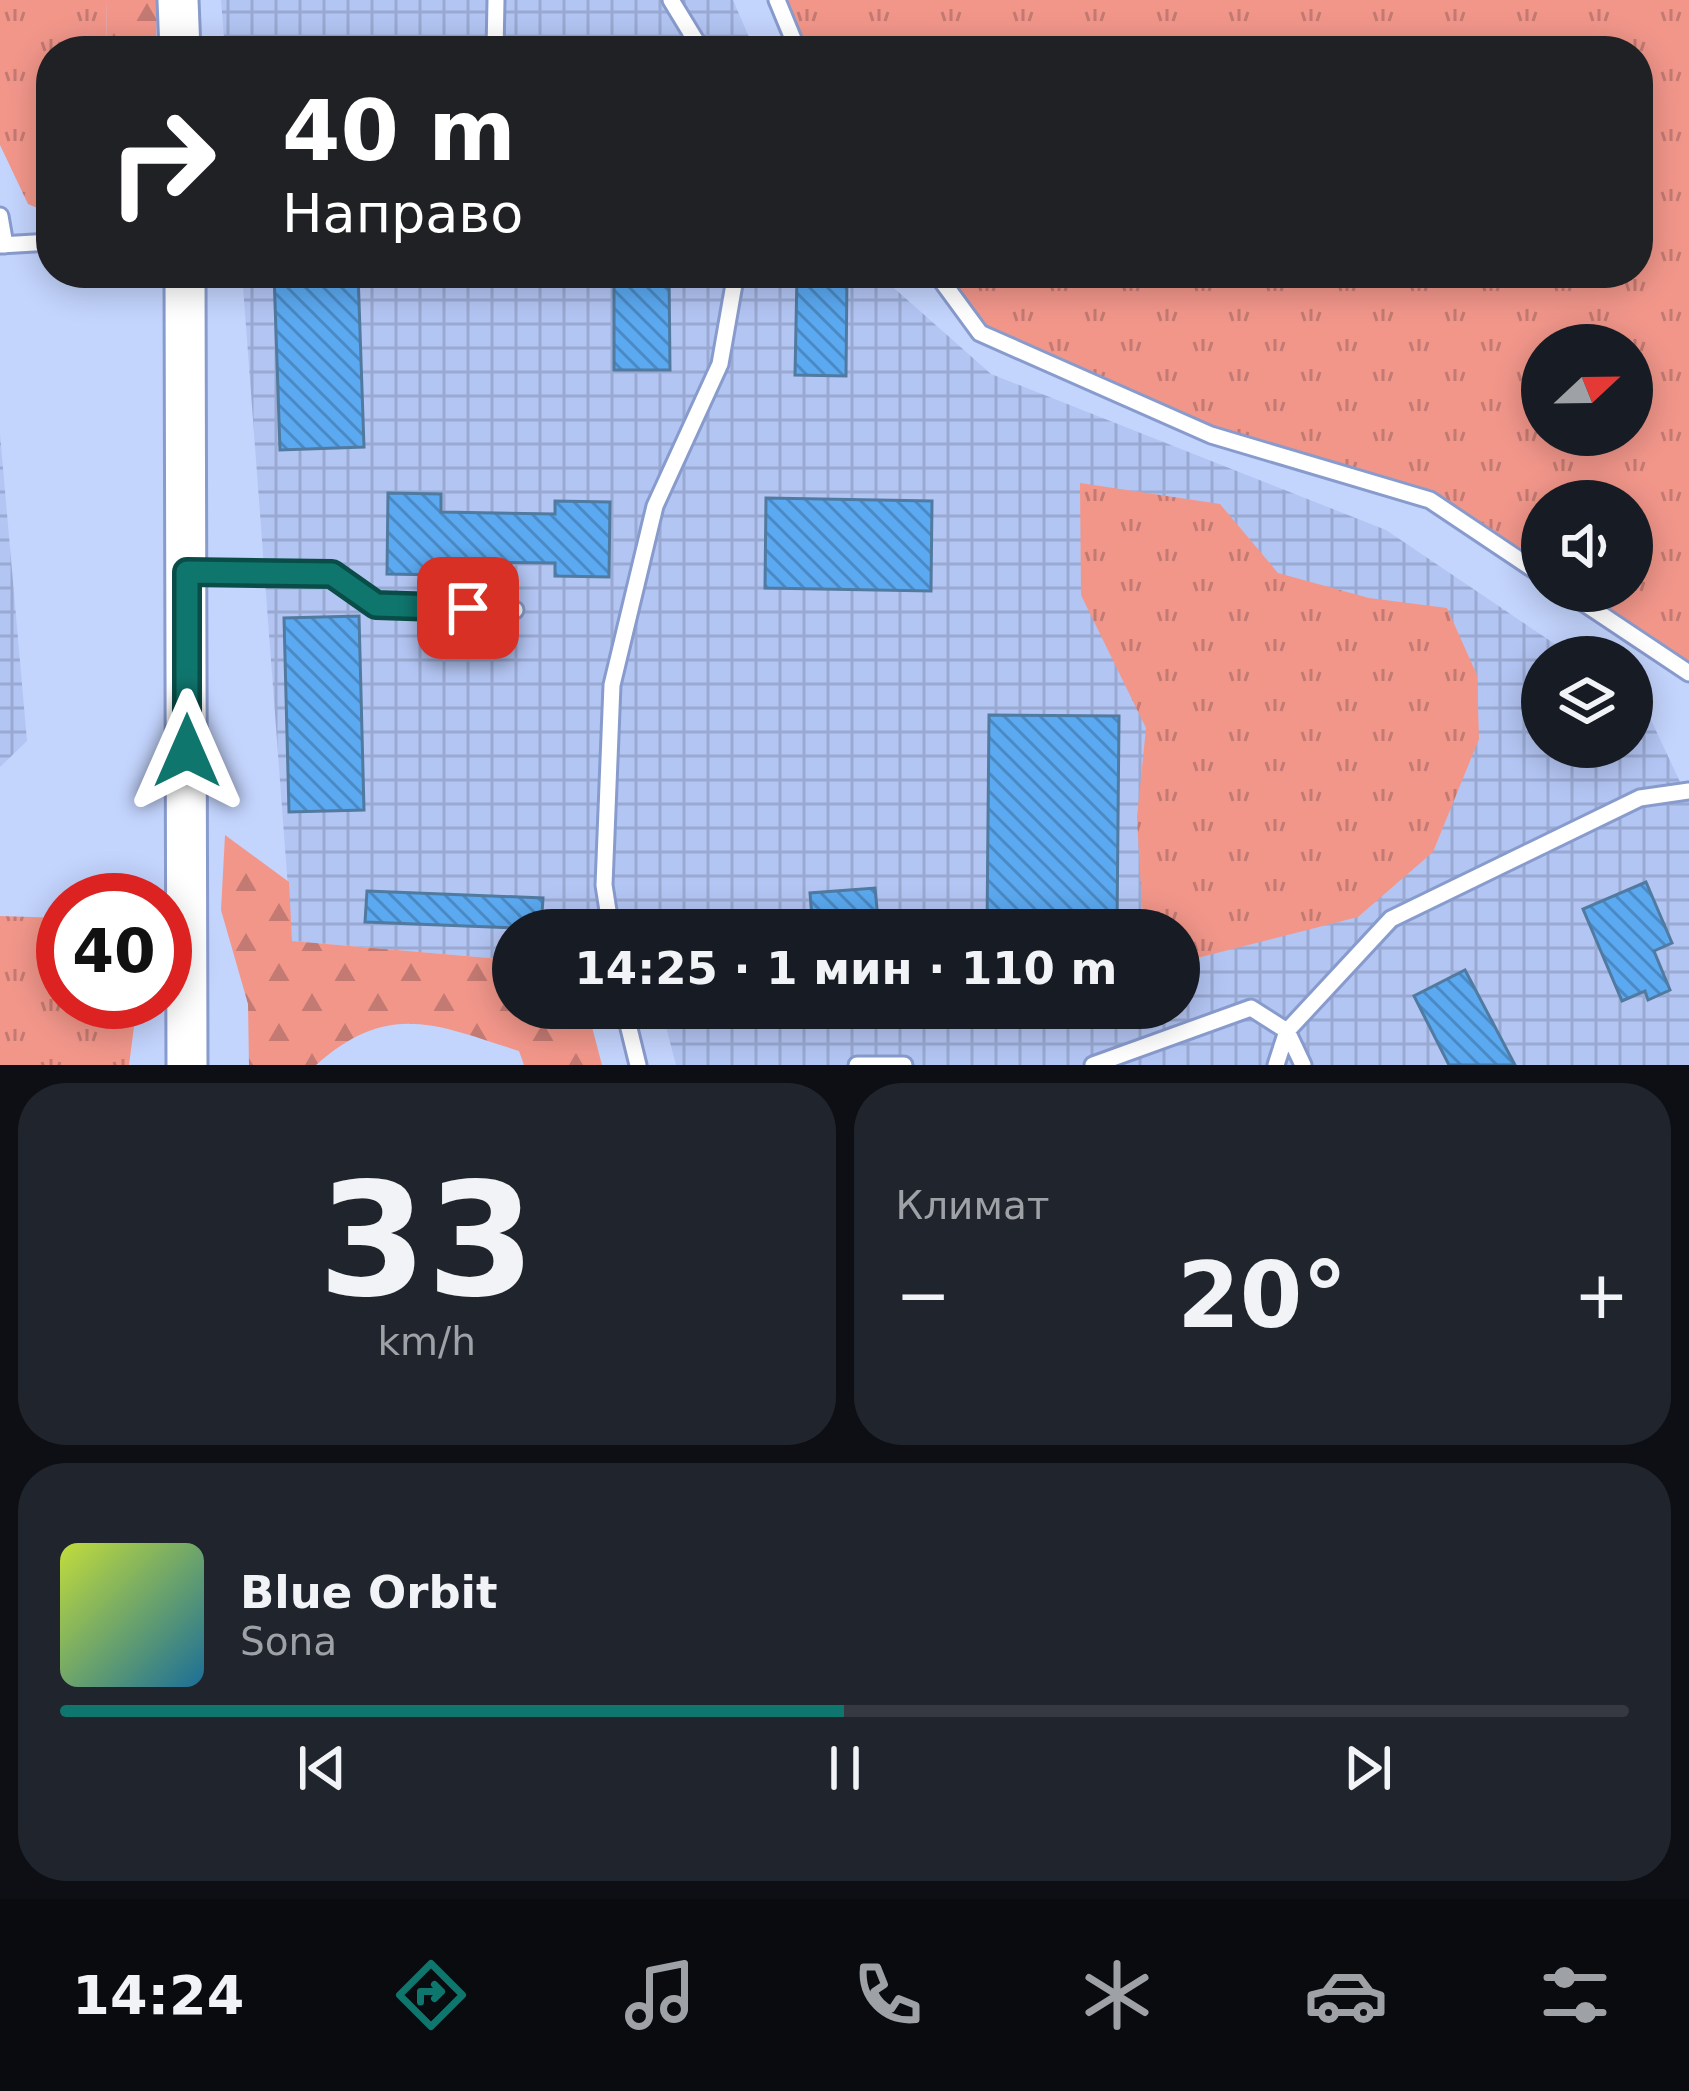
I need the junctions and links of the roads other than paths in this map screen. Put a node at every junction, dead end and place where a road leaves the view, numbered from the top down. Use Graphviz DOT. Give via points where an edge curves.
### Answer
graph roads {
  1 [pos="178,0"];
  2 [pos="496,0"];
  3 [pos="671,0"];
  4 [pos="777,0"];
  5 [pos="179,36"];
  6 [pos="495,36"];
  7 [pos="693,36"];
  8 [pos="792,36"];
  9 [pos="0,216"];
  10 [pos="36,243"];
  11 [pos="2,245"];
  12 [pos="185,288"];
  13 [pos="733,288"];
  14 [pos="947,288"];
  15 [pos="1521,561"];
  16 [pos="187,572"];
  17 [pos="515,610"];
  18 [pos="1598,612"];
  19 [pos="1689,673"];
  20 [pos="1689,791"];
  21 [pos="608,909"];
  22 [pos="629,1029"];
  23 [pos="1287,1031"];
  24 [pos="188,1065"];
  25 [pos="638,1065"];
  26 [pos="857,1065"];
  27 [pos="904,1065"];
  28 [pos="1093,1065"];
  29 [pos="1276,1065"];
  30 [pos="1303,1065"];
  1 -- 5 [label="street"];
  2 -- 6 [label="lane"];
  3 -- 7 [label="lane"];
  4 -- 8 [label="lane"];
  9 -- 11 [label="lane"];
  10 -- 11 [label="lane"];
  12 -- 16 [label="street"];
  13 -- 21 [label="lane" via="720,364 656,506 612,686"];
  14 -- 15 [label="lane" via="980,333 1211,435 1430,500"];
  16 -- 17 [label="lane" via="332,574 376,605"];
  16 -- 24 [label="street"];
  18 -- 19 [label="lane"];
  20 -- 23 [label="lane" via="1640,798 1391,919"];
  22 -- 25 [label="lane"];
  23 -- 28 [label="lane" via="1251,1008"];
  23 -- 29 [label="lane"];
  23 -- 30 [label="lane"];
  26 -- 27 [label="lane"];
}
